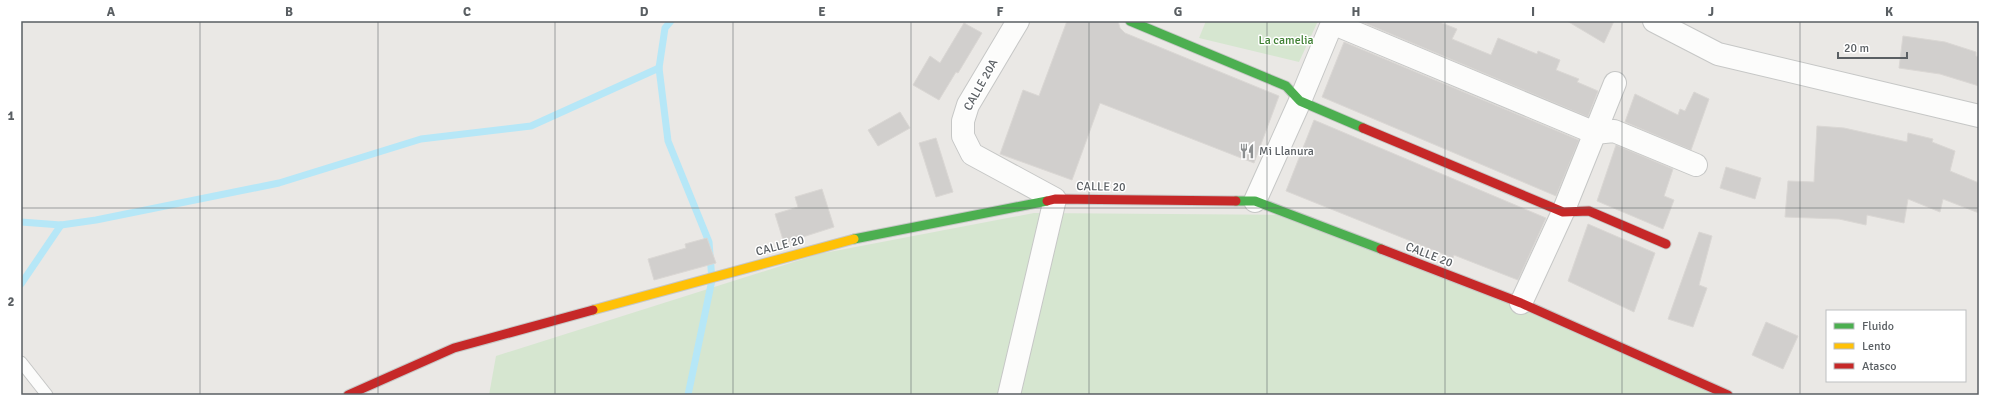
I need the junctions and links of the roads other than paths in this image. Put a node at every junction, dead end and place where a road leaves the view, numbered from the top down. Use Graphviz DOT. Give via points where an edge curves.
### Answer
graph roads {
  1 [pos="1018,21"];
  2 [pos="1130,21"];
  3 [pos="1654,21"];
  4 [pos="1332,22"];
  5 [pos="1615,83"];
  6 [pos="1300,101"];
  7 [pos="1979,116"];
  8 [pos="1595,133"];
  9 [pos="1696,165"];
  10 [pos="1054,199"];
  11 [pos="1255,201"];
  12 [pos="1563,212"];
  13 [pos="1666,244"];
  14 [pos="1521,304"];
  15 [pos="21,362"];
  16 [pos="47,395"];
  17 [pos="348,395"];
  18 [pos="1009,395"];
  19 [pos="1728,395"];
  1 -- 10 [label="street, CALLE 20A" via="968,105 963,121 963,136 972,154"];
  2 -- 6 [label="main road" via="1286,86"];
  3 -- 7 [label="street" via="1718,54"];
  4 -- 6 [label="street"];
  4 -- 8 [label="street"];
  5 -- 8 [label="street"];
  6 -- 11 [label="street"];
  6 -- 12 [label="main road"];
  8 -- 9 [label="street" via="1614,131"];
  8 -- 12 [label="street"];
  10 -- 11 [label="main road, CALLE 20"];
  10 -- 17 [label="main road, CALLE 20" via="843,241 454,348"];
  10 -- 18 [label="street"];
  11 -- 14 [label="main road, CALLE 20"];
  12 -- 13 [label="main road" via="1589,211"];
  12 -- 14 [label="street"];
  14 -- 19 [label="main road, CALLE 20"];
  15 -- 16 [label="lane"];
}
